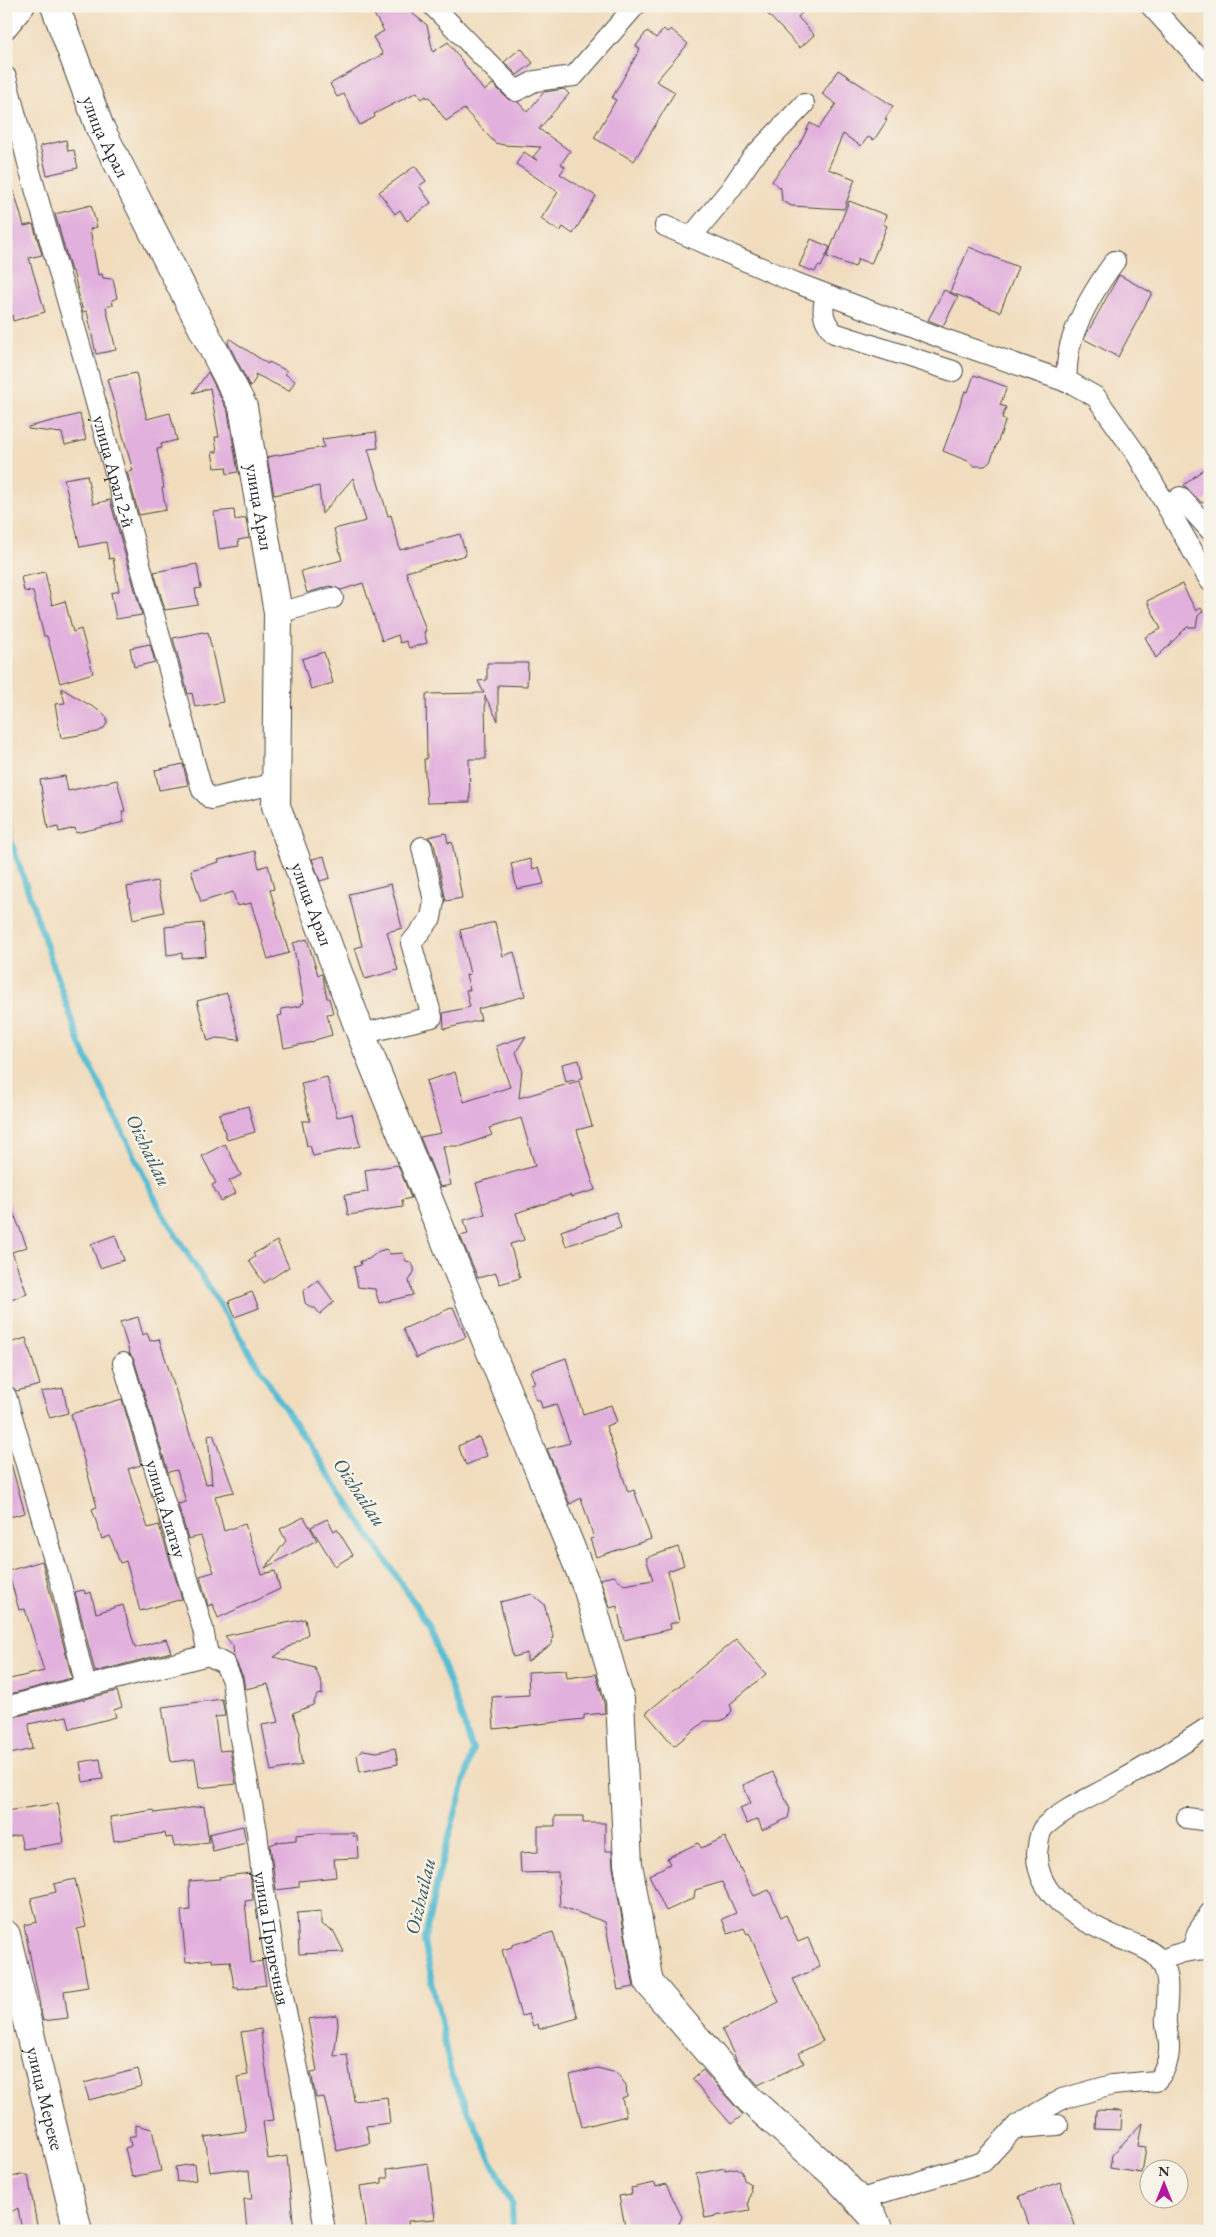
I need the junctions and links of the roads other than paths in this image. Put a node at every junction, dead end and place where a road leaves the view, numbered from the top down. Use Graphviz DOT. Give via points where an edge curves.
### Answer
graph roads {
  1 [pos="25,6"];
  2 [pos="56,6"];
  3 [pos="433,6"];
  4 [pos="635,6"];
  5 [pos="1151,6"];
  6 [pos="6,28"];
  7 [pos="1210,70"];
  8 [pos="6,76"];
  9 [pos="804,104"];
  10 [pos="665,226"];
  11 [pos="691,237"];
  12 [pos="1115,261"];
  13 [pos="826,295"];
  14 [pos="953,371"];
  15 [pos="1066,382"];
  16 [pos="1180,497"];
  17 [pos="1210,530"];
  18 [pos="1210,581"];
  19 [pos="333,598"];
  20 [pos="278,613"];
  21 [pos="276,783"];
  22 [pos="422,847"];
  23 [pos="361,1034"];
  24 [pos="124,1363"];
  25 [pos="6,1396"];
  26 [pos="208,1655"];
  27 [pos="86,1686"];
  28 [pos="6,1707"];
  29 [pos="1210,1726"];
  30 [pos="1187,1818"];
  31 [pos="1210,1821"];
  32 [pos="1210,1912"];
  33 [pos="6,1935"];
  34 [pos="1201,1949"];
  35 [pos="1160,1961"];
  36 [pos="1058,2125"];
  37 [pos="1013,2128"];
  38 [pos="858,2200"];
  39 [pos="78,2231"];
  40 [pos="325,2231"];
  41 [pos="879,2231"];
  1 -- 6 [label="street"];
  2 -- 20 [label="street, улица Арал" via="100,128 243,407"];
  3 -- 4 [label="street" via="516,91 535,81 574,76"];
  5 -- 7 [label="street"];
  8 -- 21 [label="street, улица Арал 2-й" via="202,790 211,798"];
  9 -- 11 [label="street" via="752,158"];
  10 -- 11 [label="street"];
  11 -- 13 [label="street"];
  12 -- 15 [label="street" via="1095,291 1071,340"];
  13 -- 14 [label="street" via="822,308 824,321 834,333"];
  13 -- 15 [label="street"];
  15 -- 18 [label="street" via="1096,397 1110,415 1137,454"];
  16 -- 17 [label="street"];
  19 -- 20 [label="street"];
  20 -- 21 [label="street, улица Арал"];
  21 -- 23 [label="street, улица Арал" via="276,806"];
  22 -- 23 [label="street" via="434,900 431,918 411,943 432,1017"];
  23 -- 38 [label="street, улица Арал" via="588,1590 620,1700 628,1864 649,1983 750,2100 835,2175"];
  24 -- 26 [label="street, улица Алатау"];
  25 -- 27 [label="street"];
  26 -- 27 [label="street"];
  26 -- 40 [label="street, улица Приречная" via="226,1664 232,1681 274,1954 302,2088"];
  27 -- 28 [label="street"];
  29 -- 35 [label="street" via="1157,1761 1068,1809 1043,1827 1038,1846 1037,1863 1044,1883 1061,1906 1099,1929 1146,1949"];
  30 -- 31 [label="street"];
  32 -- 34 [label="street" via="1196,1933"];
  33 -- 39 [label="street, улица Мереке"];
  34 -- 35 [label="street" via="1174,1954"];
  35 -- 37 [label="street" via="1168,1984 1165,2021 1169,2037 1165,2072 1156,2081 1112,2085 1062,2099"];
  36 -- 37 [label="street"];
  37 -- 38 [label="street" via="983,2162"];
  38 -- 41 [label="street, улица Арал" via="873,2216"];
}
